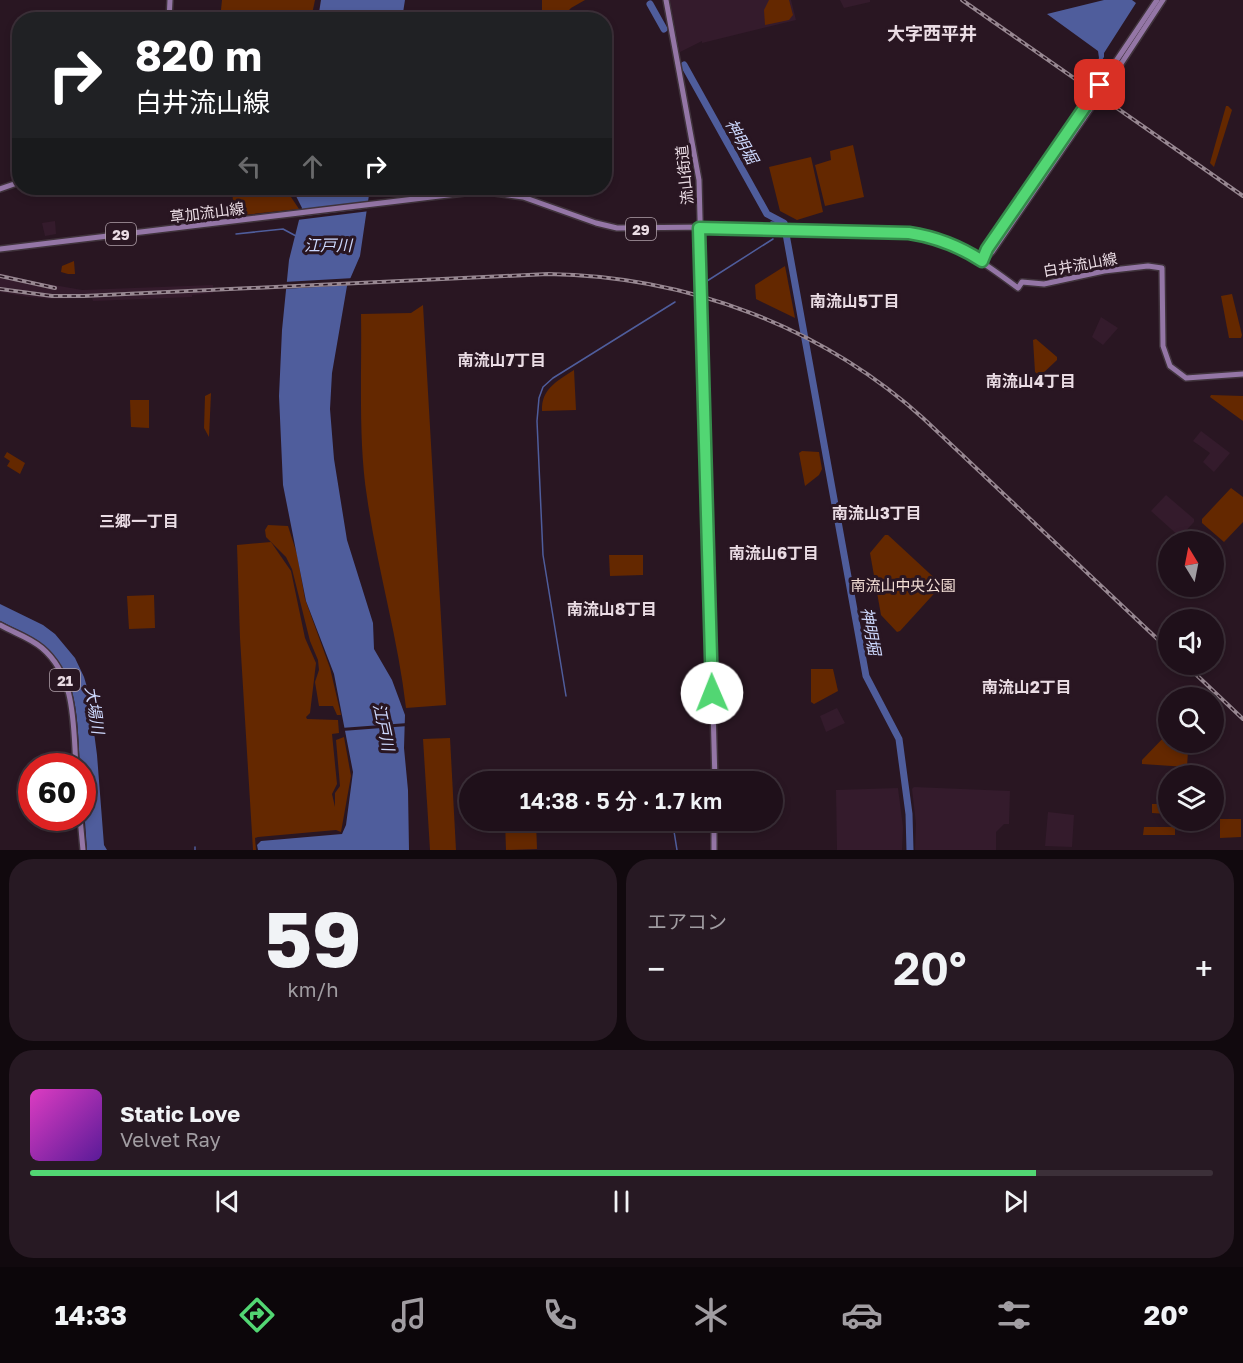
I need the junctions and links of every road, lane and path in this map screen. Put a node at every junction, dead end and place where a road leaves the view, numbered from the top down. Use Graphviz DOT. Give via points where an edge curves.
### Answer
graph roads {
  1 [pos="666,0"];
  2 [pos="1157,0"];
  3 [pos="1163,0"];
  4 [pos="1112,71"];
  5 [pos="443,195"];
  6 [pos="514,195"];
  7 [pos="699,228"];
  8 [pos="0,249"];
  9 [pos="982,261"];
  10 [pos="1243,374"];
  11 [pos="0,625"];
  12 [pos="75,753"];
  13 [pos="715,771"];
  14 [pos="81,831"];
  15 [pos="714,831"];
  16 [pos="83,850"];
  17 [pos="714,850"];
  1 -- 7 [label="main road, 流山街道" via="696,163"];
  2 -- 4 [label="main road"];
  3 -- 4 [label="main road"];
  4 -- 9 [label="main road, bridge"];
  5 -- 8 [label="main road, 草加流山線 / 29"];
  6 -- 7 [label="main road, 草加流山線 / 29" via="617,228"];
  7 -- 9 [label="main road, 白井流山線" via="909,233 951,244"];
  7 -- 13 [label="main road, 流山街道"];
  9 -- 10 [label="main road, 白井流山線" via="1018,288 1022,282 1044,284 1104,271 1162,268 1162,336 1170,366 1189,379"];
  11 -- 12 [label="main road, 21" via="35,643 60,670 70,699"];
  14 -- 16 [label="main road"];
  15 -- 17 [label="main road"];
}
